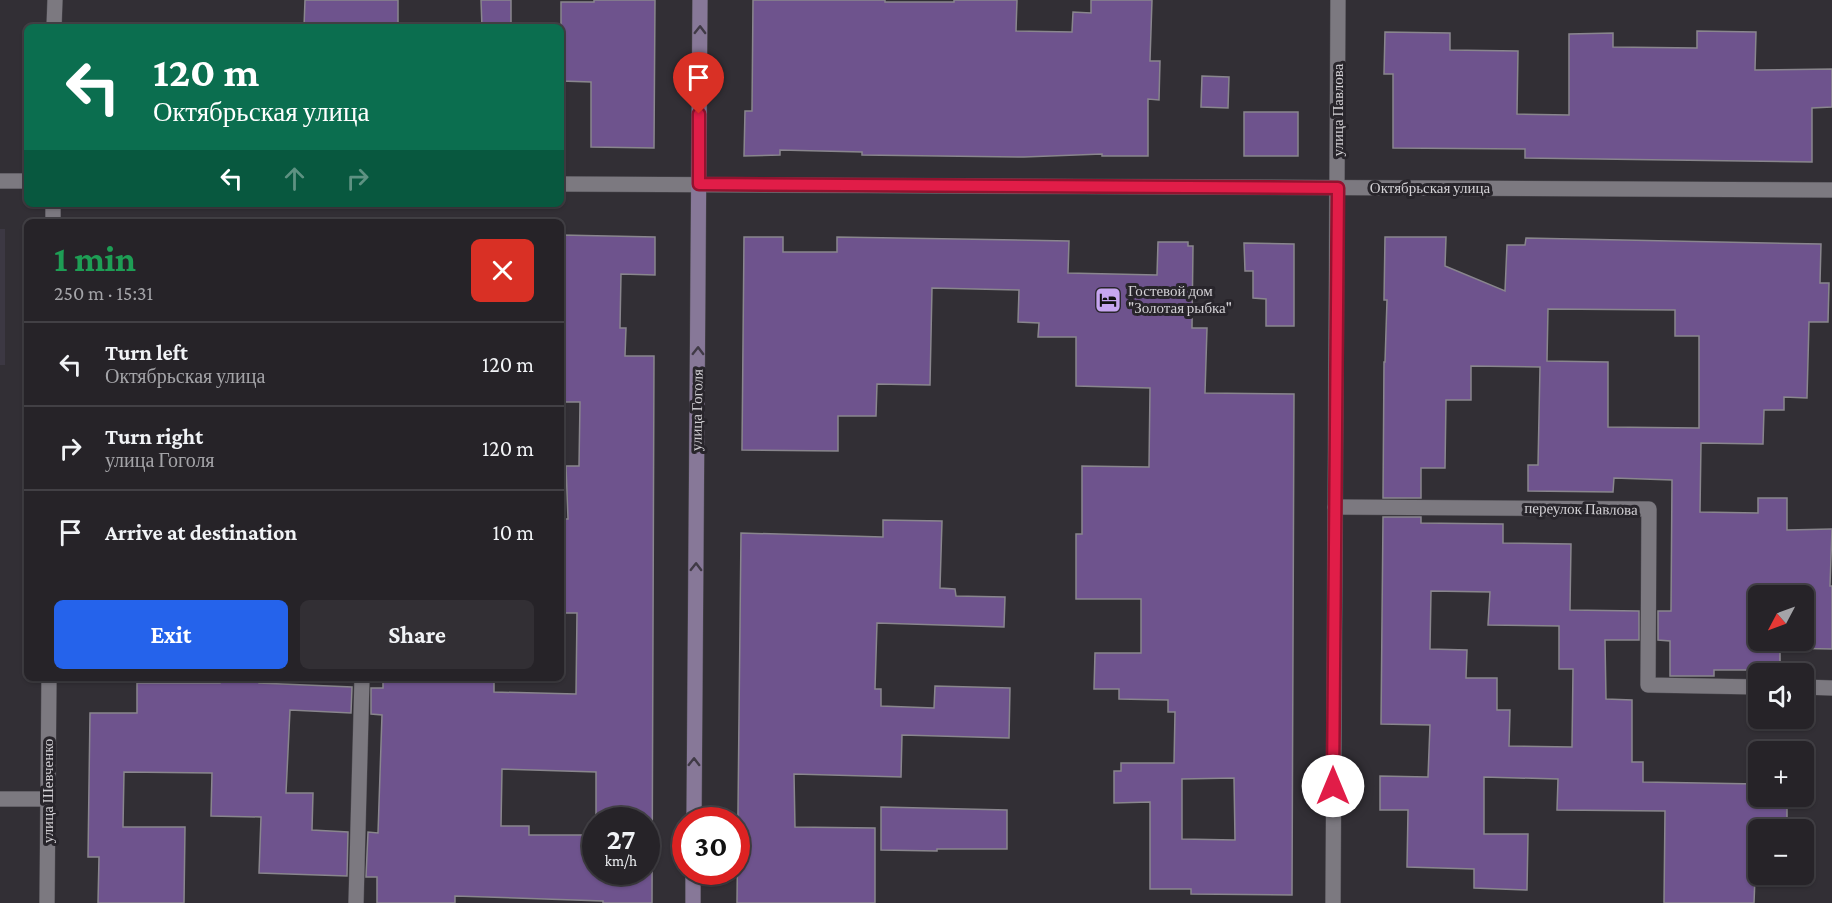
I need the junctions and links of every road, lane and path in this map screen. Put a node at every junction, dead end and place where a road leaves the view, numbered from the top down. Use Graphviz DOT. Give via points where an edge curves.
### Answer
graph roads {
  1 [pos="55,0"];
  2 [pos="700,0"];
  3 [pos="1338,0"];
  4 [pos="54,24"];
  5 [pos="0,181"];
  6 [pos="24,181"];
  7 [pos="564,184"];
  8 [pos="699,184"];
  9 [pos="1338,188"];
  10 [pos="1832,190"];
  11 [pos="1335,507"];
  12 [pos="49,681"];
  13 [pos="362,681"];
  14 [pos="1748,687"];
  15 [pos="1814,687"];
  16 [pos="1832,688"];
  17 [pos="48,799"];
  18 [pos="0,800"];
  19 [pos="694,807"];
  20 [pos="693,885"];
  21 [pos="47,903"];
  22 [pos="356,903"];
  23 [pos="693,903"];
  24 [pos="1333,903"];
  1 -- 4 [label="street"];
  8 -- 2 [label="street, улица Гоголя, one-way"];
  3 -- 9 [label="street, улица Павлова"];
  5 -- 6 [label="street"];
  7 -- 8 [label="street, Октябрьская улица"];
  8 -- 9 [label="street, Октябрьская улица"];
  19 -- 8 [label="street, улица Гоголя, one-way"];
  9 -- 10 [label="street, Октябрьская улица"];
  9 -- 11 [label="street, улица Павлова"];
  11 -- 14 [label="street, переулок Павлова" via="1649,509 1648,685"];
  11 -- 24 [label="street, улица Павлова"];
  12 -- 17 [label="street, улица Шевченко"];
  13 -- 22 [label="street"];
  15 -- 16 [label="street"];
  17 -- 18 [label="street"];
  17 -- 21 [label="street, улица Шевченко"];
  20 -- 23 [label="street"];
}
